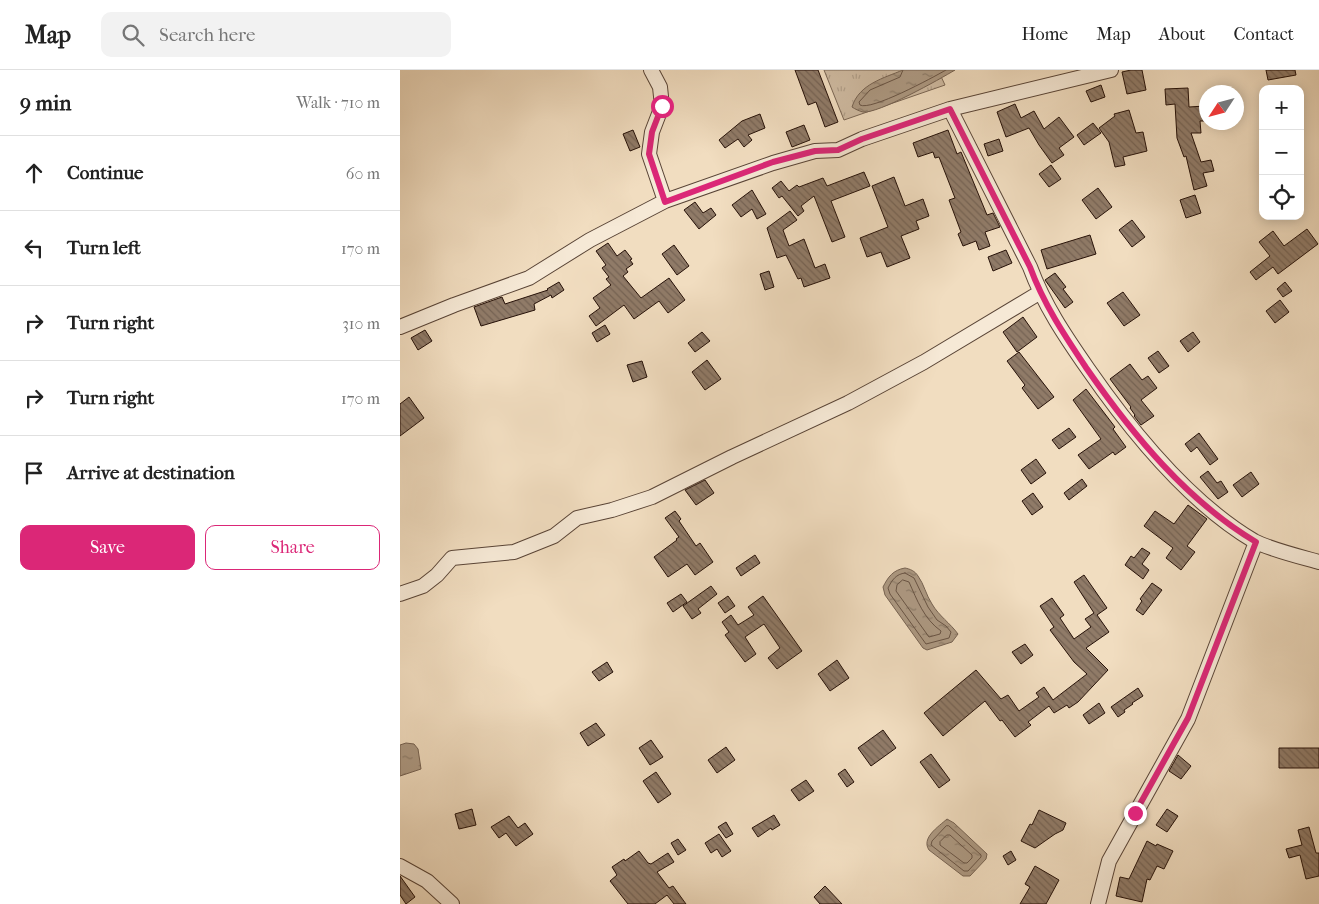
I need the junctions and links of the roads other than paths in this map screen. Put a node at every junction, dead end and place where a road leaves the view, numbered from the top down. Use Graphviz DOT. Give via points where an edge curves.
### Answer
graph roads {
  1 [pos="651,70"];
  2 [pos="1111,70"];
  3 [pos="950,109"];
  4 [pos="665,202"];
  5 [pos="1039,294"];
  6 [pos="400,327"];
  7 [pos="1256,542"];
  8 [pos="1319,562"];
  9 [pos="400,594"];
  10 [pos="400,866"];
  11 [pos="452,904"];
  12 [pos="1098,904"];
  1 -- 4 [label="street" via="660,87 662,106 652,132 649,154"];
  2 -- 3 [label="street"];
  3 -- 4 [label="street" via="838,150 815,151 773,162"];
  3 -- 5 [label="street" via="1030,267"];
  4 -- 6 [label="street" via="590,240 530,278"];
  5 -- 7 [label="street" via="1119,414 1158,459 1210,510"];
  5 -- 9 [label="street" via="848,403 652,497 577,518 554,536 514,552 452,558 423,586"];
  7 -- 8 [label="street"];
  7 -- 12 [label="street" via="1188,718 1109,861"];
  10 -- 11 [label="street" via="427,881"];
}
